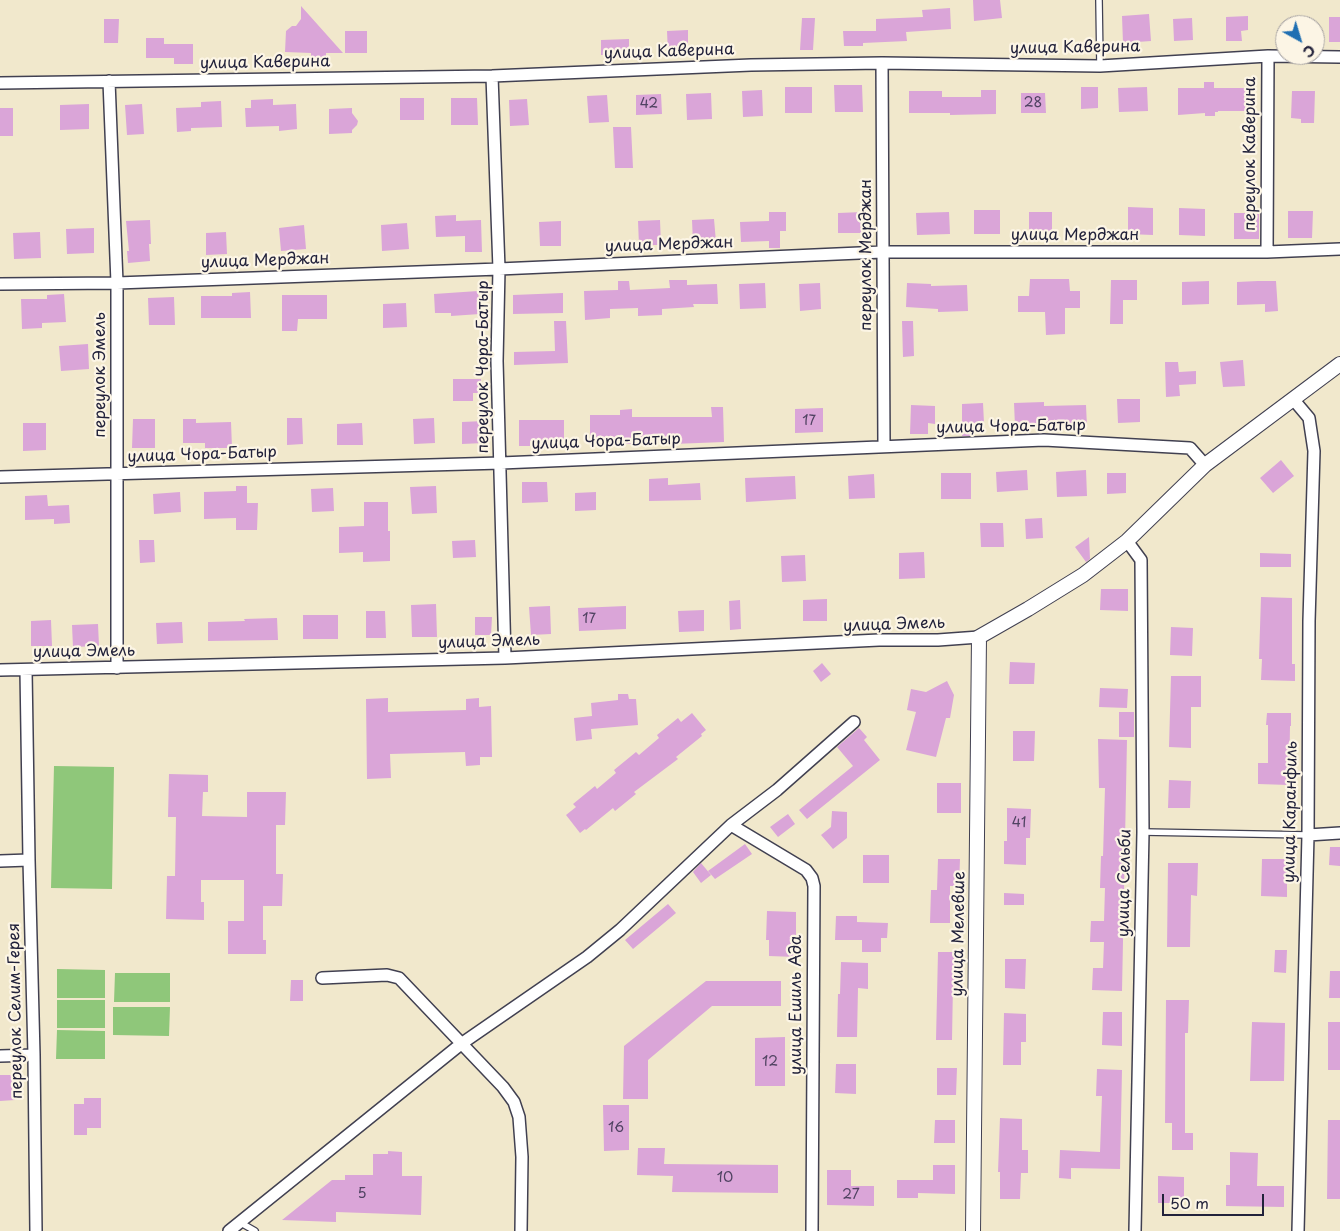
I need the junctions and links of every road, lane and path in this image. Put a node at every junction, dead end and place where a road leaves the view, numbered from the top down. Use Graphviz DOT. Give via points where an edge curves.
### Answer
graph roads {
  1 [pos="1099,0"];
  2 [pos="1268,56"];
  3 [pos="1340,57"];
  4 [pos="882,64"];
  5 [pos="1100,66"];
  6 [pos="492,76"];
  7 [pos="109,81"];
  8 [pos="0,83"];
  9 [pos="1340,248"];
  10 [pos="882,252"];
  11 [pos="1267,252"];
  12 [pos="499,269"];
  13 [pos="116,283"];
  14 [pos="0,284"];
  15 [pos="1340,364"];
  16 [pos="1293,399"];
  17 [pos="884,446"];
  18 [pos="501,463"];
  19 [pos="1205,466"];
  20 [pos="118,474"];
  21 [pos="0,477"];
  22 [pos="1126,541"];
  23 [pos="979,637"];
  24 [pos="505,658"];
  25 [pos="117,668"];
  26 [pos="0,670"];
  27 [pos="26,670"];
  28 [pos="854,722"];
  29 [pos="731,825"];
  30 [pos="1143,832"];
  31 [pos="1340,834"];
  32 [pos="1308,835"];
  33 [pos="0,860"];
  34 [pos="28,860"];
  35 [pos="322,978"];
  36 [pos="461,1044"];
  37 [pos="34,1055"];
  38 [pos="0,1056"];
  39 [pos="241,1223"];
  40 [pos="36,1231"];
  41 [pos="230,1231"];
  42 [pos="254,1231"];
  43 [pos="521,1231"];
  44 [pos="812,1231"];
  45 [pos="973,1231"];
  46 [pos="1135,1231"];
  47 [pos="1298,1231"];
  1 -- 5 [label="lane"];
  2 -- 3 [label="street, улица Каверина"];
  2 -- 5 [label="street, улица Каверина"];
  2 -- 11 [label="street, переулок Каверина"];
  4 -- 5 [label="street, улица Каверина"];
  4 -- 6 [label="street, улица Каверина" via="751,65"];
  4 -- 10 [label="street, переулок Мерджан"];
  6 -- 7 [label="street, улица Каверина"];
  6 -- 12 [label="street, переулок Чора-Батыр"];
  7 -- 8 [label="street, улица Каверина"];
  7 -- 13 [label="street, переулок Эмель"];
  9 -- 11 [label="street, улица Мерджан"];
  10 -- 11 [label="street, улица Мерджан"];
  10 -- 12 [label="street, улица Мерджан"];
  10 -- 17 [label="street, переулок Мерджан"];
  12 -- 13 [label="street, улица Мерджан"];
  12 -- 18 [label="street, переулок Чора-Батыр" via="497,361"];
  13 -- 14 [label="street, улица Мерджан"];
  13 -- 20 [label="street, переулок Эмель"];
  15 -- 16 [label="street"];
  16 -- 19 [label="street"];
  16 -- 32 [label="street, улица Каранфиль" via="1309,418 1314,450"];
  17 -- 18 [label="street, улица Чора-Батыр"];
  17 -- 19 [label="street, улица Чора-Батыр" via="1044,440 1181,447 1190,448"];
  18 -- 20 [label="street, улица Чора-Батыр"];
  18 -- 24 [label="street, переулок Чора-Батыр"];
  19 -- 22 [label="street"];
  20 -- 21 [label="street, улица Чора-Батыр"];
  20 -- 25 [label="street, переулок Эмель"];
  22 -- 23 [label="street" via="1083,576"];
  22 -- 30 [label="street, улица Сельби" via="1141,560"];
  23 -- 24 [label="street, улица Эмель"];
  23 -- 45 [label="street, улица Мелевше"];
  24 -- 25 [label="street, улица Эмель"];
  25 -- 27 [label="street, улица Эмель"];
  26 -- 27 [label="street, улица Эмель"];
  27 -- 34 [label="street, переулок Селим-Герея"];
  28 -- 29 [label="street" via="777,790"];
  29 -- 36 [label="street" via="587,957"];
  29 -- 44 [label="street, улица Ешиль Ада" via="806,870 814,886"];
  30 -- 32 [label="lane"];
  30 -- 46 [label="street, улица Сельби"];
  31 -- 32 [label="street"];
  32 -- 47 [label="street, улица Каранфиль"];
  33 -- 34 [label="street"];
  34 -- 37 [label="street, переулок Селим-Герея"];
  35 -- 36 [label="street" via="387,975 399,978"];
  36 -- 39 [label="street"];
  36 -- 43 [label="street" via="503,1087 514,1102 519,1117"];
  37 -- 38 [label="street"];
  37 -- 40 [label="street, переулок Селим-Герея"];
  39 -- 41 [label="street"];
  39 -- 42 [label="lane"];
}
